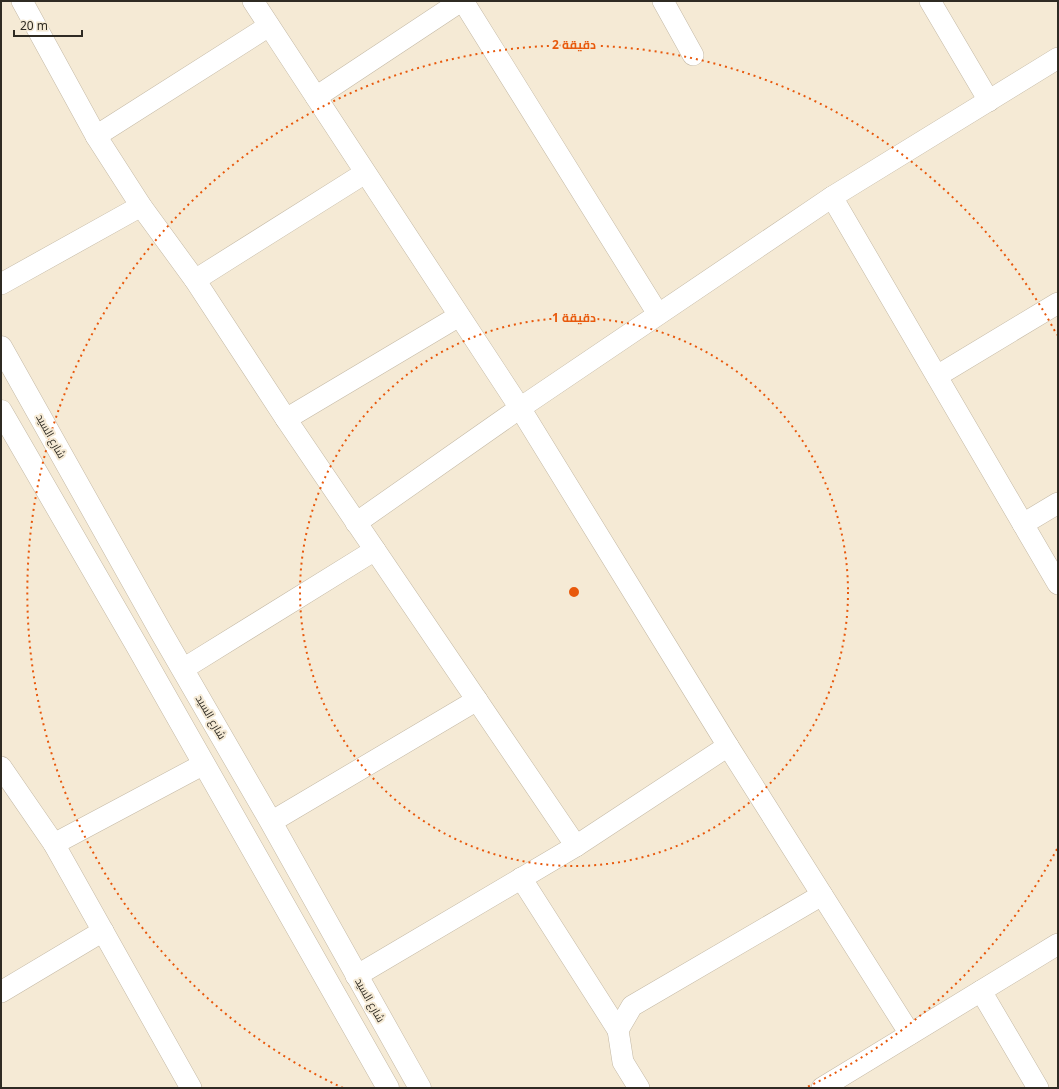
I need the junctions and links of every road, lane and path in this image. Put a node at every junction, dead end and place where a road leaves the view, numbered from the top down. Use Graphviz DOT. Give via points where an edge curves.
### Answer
graph roads {
  1 [pos="22,1"];
  2 [pos="253,1"];
  3 [pos="462,1"];
  4 [pos="663,1"];
  5 [pos="930,1"];
  6 [pos="269,26"];
  7 [pos="693,55"];
  8 [pos="1058,58"];
  9 [pos="316,97"];
  10 [pos="989,101"];
  11 [pos="96,136"];
  12 [pos="365,173"];
  13 [pos="832,197"];
  14 [pos="141,206"];
  15 [pos="195,280"];
  16 [pos="1,284"];
  17 [pos="1058,303"];
  18 [pos="658,314"];
  19 [pos="459,316"];
  20 [pos="1,347"];
  21 [pos="937,376"];
  22 [pos="520,408"];
  23 [pos="1,411"];
  24 [pos="286,419"];
  25 [pos="1058,503"];
  26 [pos="356,523"];
  27 [pos="1023,524"];
  28 [pos="375,550"];
  29 [pos="1058,584"];
  30 [pos="161,632"];
  31 [pos="137,646"];
  32 [pos="183,669"];
  33 [pos="477,700"];
  34 [pos="728,746"];
  35 [pos="204,764"];
  36 [pos="1,768"];
  37 [pos="271,822"];
  38 [pos="54,844"];
  39 [pos="576,846"];
  40 [pos="521,878"];
  41 [pos="822,895"];
  42 [pos="103,931"];
  43 [pos="1058,944"];
  44 [pos="356,976"];
  45 [pos="980,991"];
  46 [pos="1,992"];
  47 [pos="618,1030"];
  48 [pos="910,1034"];
  49 [pos="831,1085"];
  50 [pos="184,1086"];
  51 [pos="388,1088"];
  52 [pos="420,1088"];
  53 [pos="639,1088"];
  54 [pos="1038,1088"];
  1 -- 11 [label="street"];
  2 -- 6 [label="street"];
  3 -- 9 [label="street"];
  3 -- 18 [label="street"];
  4 -- 7 [label="street"];
  5 -- 10 [label="street"];
  6 -- 9 [label="street"];
  6 -- 11 [label="street"];
  8 -- 10 [label="street"];
  9 -- 12 [label="street"];
  10 -- 13 [label="street"];
  11 -- 14 [label="street"];
  12 -- 15 [label="street"];
  12 -- 19 [label="street"];
  13 -- 18 [label="street"];
  13 -- 21 [label="street"];
  14 -- 15 [label="street"];
  14 -- 16 [label="street"];
  15 -- 24 [label="street"];
  17 -- 21 [label="street"];
  18 -- 22 [label="street"];
  19 -- 22 [label="street"];
  19 -- 24 [label="street"];
  20 -- 30 [label="street, شارع السيد"];
  21 -- 27 [label="street"];
  22 -- 26 [label="street"];
  22 -- 34 [label="street"];
  23 -- 31 [label="street"];
  24 -- 26 [label="street"];
  25 -- 27 [label="street"];
  26 -- 28 [label="street"];
  27 -- 29 [label="street"];
  28 -- 32 [label="street"];
  28 -- 33 [label="street"];
  30 -- 31 [label="street"];
  30 -- 32 [label="street, شارع السيد"];
  31 -- 35 [label="street"];
  32 -- 37 [label="street, شارع السيد"];
  33 -- 37 [label="street"];
  33 -- 39 [label="street"];
  34 -- 39 [label="street"];
  34 -- 41 [label="street"];
  35 -- 38 [label="street"];
  35 -- 51 [label="street"];
  36 -- 38 [label="street"];
  37 -- 44 [label="street, شارع السيد"];
  38 -- 42 [label="street"];
  39 -- 40 [label="street"];
  40 -- 44 [label="street"];
  40 -- 47 [label="street"];
  41 -- 47 [label="street" via="632,1006"];
  41 -- 48 [label="street"];
  42 -- 46 [label="street"];
  42 -- 50 [label="street"];
  43 -- 45 [label="street"];
  44 -- 52 [label="street, شارع السيد"];
  45 -- 48 [label="street"];
  45 -- 54 [label="street"];
  47 -- 53 [label="street" via="623,1062"];
  48 -- 49 [label="street"];
}
